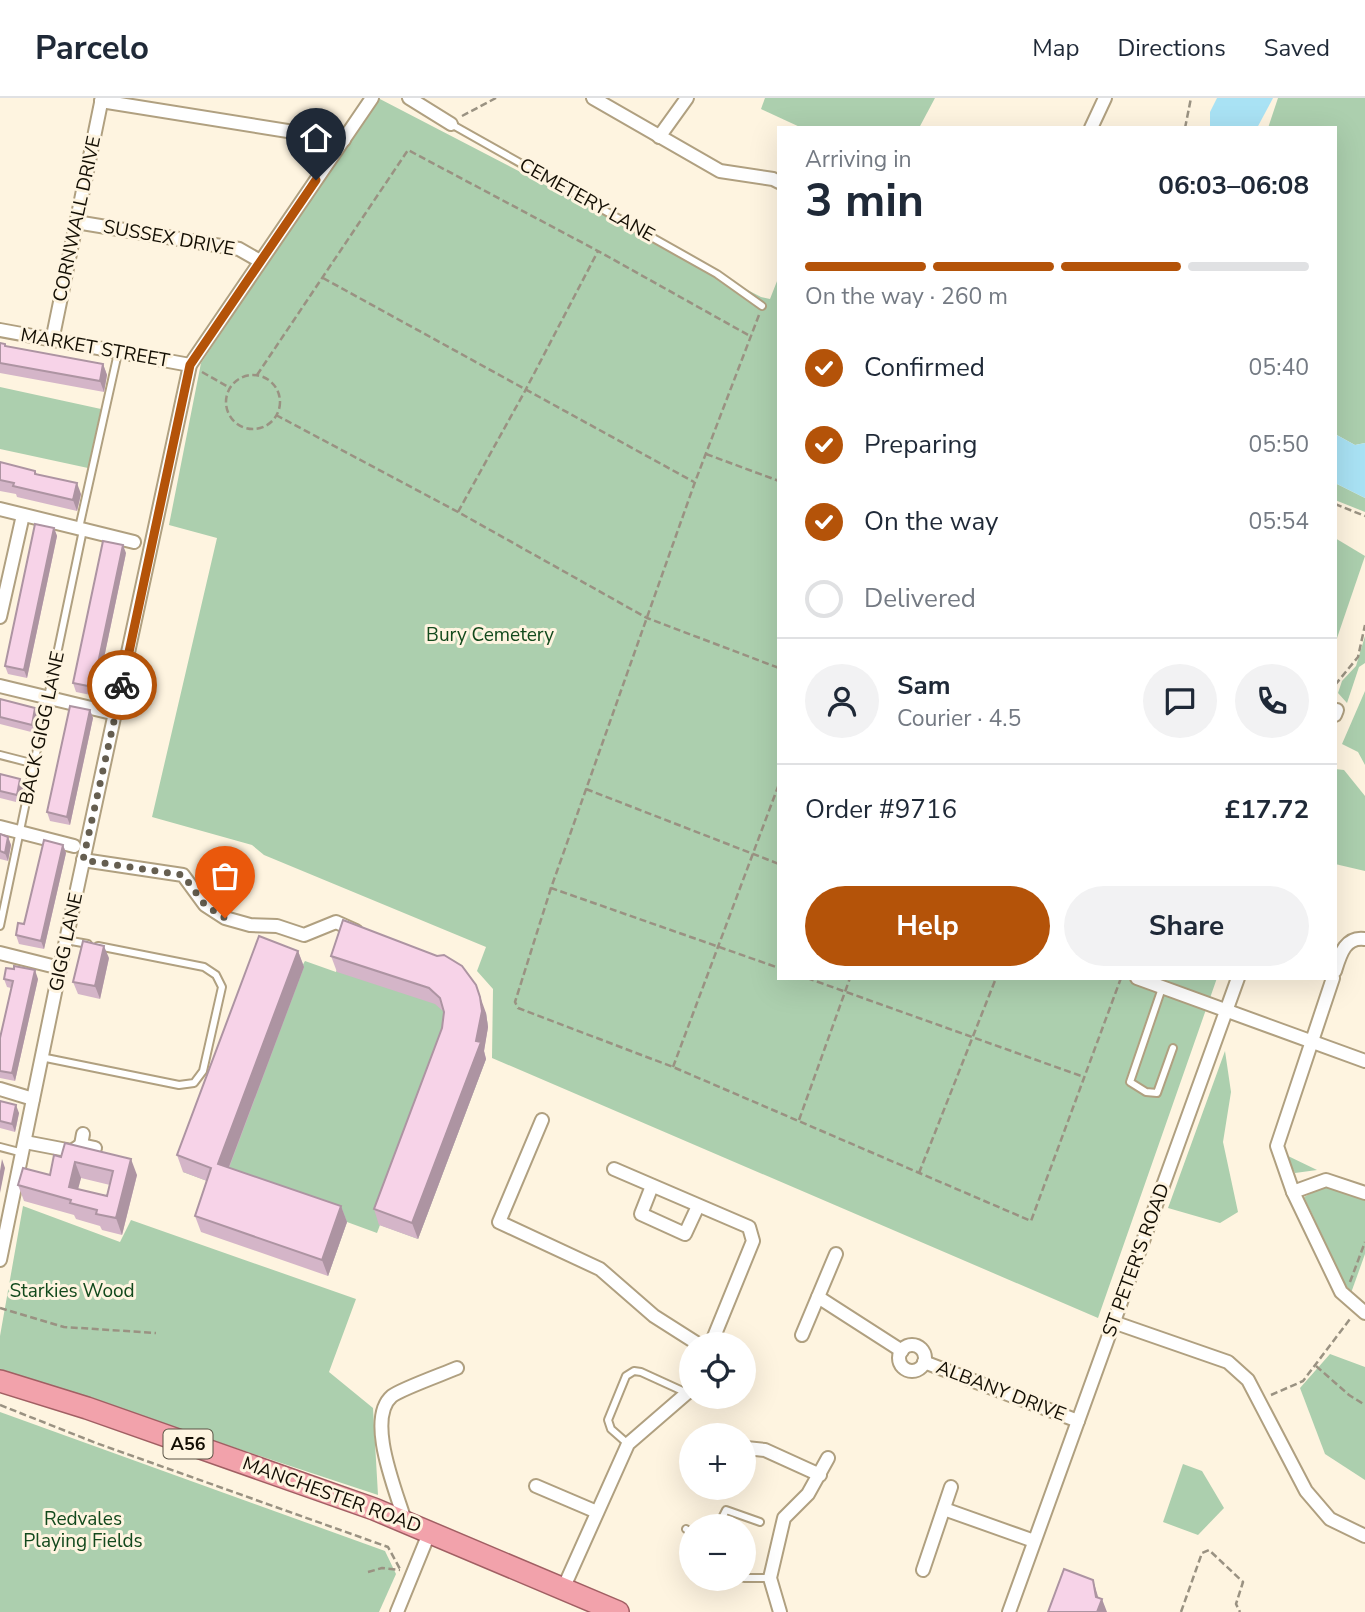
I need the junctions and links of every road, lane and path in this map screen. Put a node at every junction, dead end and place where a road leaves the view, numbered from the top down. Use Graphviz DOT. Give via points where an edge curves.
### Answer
graph roads {
  1 [pos="372,98"];
  2 [pos="409,98"];
  3 [pos="496,98"];
  4 [pos="593,98"];
  5 [pos="687,98"];
  6 [pos="1105,98"];
  7 [pos="1191,98"];
  8 [pos="101,100"];
  9 [pos="451,124"];
  10 [pos="1092,126"];
  11 [pos="1185,126"];
  12 [pos="659,137"];
  13 [pos="344,140"];
  14 [pos="777,181"];
  15 [pos="76,222"];
  16 [pos="598,251"];
  17 [pos="260,261"];
  18 [pos="323,278"];
  19 [pos="762,306"];
  20 [pos="0,330"];
  21 [pos="750,336"];
  22 [pos="52,341"];
  23 [pos="118,353"];
  24 [pos="190,365"];
  25 [pos="257,375"];
  26 [pos="230,388"];
  27 [pos="525,390"];
  28 [pos="276,415"];
  29 [pos="706,454"];
  30 [pos="777,480"];
  31 [pos="695,482"];
  32 [pos="1337,505"];
  33 [pos="0,509"];
  34 [pos="457,512"];
  35 [pos="23,515"];
  36 [pos="1365,516"];
  37 [pos="81,529"];
  38 [pos="134,542"];
  39 [pos="0,617"];
  40 [pos="647,618"];
  41 [pos="1365,625"];
  42 [pos="777,667"];
  43 [pos="1337,683"];
  44 [pos="0,686"];
  45 [pos="48,698"];
  46 [pos="116,714"];
  47 [pos="0,755"];
  48 [pos="35,764"];
  49 [pos="586,789"];
  50 [pos="777,789"];
  51 [pos="0,827"];
  52 [pos="20,832"];
  53 [pos="74,846"];
  54 [pos="753,854"];
  55 [pos="83,860"];
  56 [pos="777,863"];
  57 [pos="551,888"];
  58 [pos="4,889"];
  59 [pos="0,926"];
  60 [pos="369,935"];
  61 [pos="1365,939"];
  62 [pos="66,940"];
  63 [pos="718,947"];
  64 [pos="0,953"];
  65 [pos="777,967"];
  66 [pos="1337,967"];
  67 [pos="60,968"];
  68 [pos="812,980"];
  69 [pos="849,980"];
  70 [pos="995,980"];
  71 [pos="1120,980"];
  72 [pos="1237,980"];
  73 [pos="1332,980"];
  74 [pos="1164,983"];
  75 [pos="845,992"];
  76 [pos="1226,1012"];
  77 [pos="972,1037"];
  78 [pos="1312,1043"];
  79 [pos="1173,1048"];
  80 [pos="41,1057"];
  81 [pos="1365,1062"];
  82 [pos="673,1067"];
  83 [pos="1084,1077"];
  84 [pos="0,1089"];
  85 [pos="33,1099"];
  86 [pos="542,1120"];
  87 [pos="799,1121"];
  88 [pos="0,1147"];
  89 [pos="24,1147"];
  90 [pos="95,1148"];
  91 [pos="614,1169"];
  92 [pos="919,1173"];
  93 [pos="652,1186"];
  94 [pos="1293,1192"];
  95 [pos="1365,1193"];
  96 [pos="6,1206"];
  97 [pos="698,1206"];
  98 [pos="1365,1242"];
  99 [pos="836,1254"];
  100 [pos="0,1260"];
  101 [pos="1345,1295"];
  102 [pos="818,1297"];
  103 [pos="0,1308"];
  104 [pos="1362,1310"];
  105 [pos="1113,1322"];
  106 [pos="679,1332"];
  107 [pos="715,1332"];
  108 [pos="156,1333"];
  109 [pos="802,1335"];
  110 [pos="1315,1365"];
  111 [pos="457,1368"];
  112 [pos="0,1381"];
  113 [pos="679,1386"];
  114 [pos="679,1398"];
  115 [pos="1259,1401"];
  116 [pos="0,1405"];
  117 [pos="1365,1405"];
  118 [pos="1077,1421"];
  119 [pos="628,1444"];
  120 [pos="756,1449"];
  121 [pos="828,1458"];
  122 [pos="820,1475"];
  123 [pos="536,1486"];
  124 [pos="951,1487"];
  125 [pos="944,1509"];
  126 [pos="597,1512"];
  127 [pos="405,1521"];
  128 [pos="756,1521"];
  129 [pos="760,1522"];
  130 [pos="430,1531"];
  131 [pos="1365,1536"];
  132 [pos="1034,1541"];
  133 [pos="923,1570"];
  134 [pos="368,1572"];
  135 [pos="756,1578"];
  136 [pos="770,1578"];
  137 [pos="563,1589"];
  138 [pos="613,1611"];
  139 [pos="397,1612"];
  140 [pos="780,1612"];
  141 [pos="1009,1612"];
  142 [pos="1181,1612"];
  143 [pos="1240,1612"];
  1 -- 13 [label="street, GIGG LANE"];
  2 -- 9 [label="street, CEMETERY LANE"];
  3 -- 9 [label="path"];
  4 -- 12 [label="street"];
  5 -- 12 [label="street"];
  6 -- 10 [label="street"];
  7 -- 11 [label="path"];
  8 -- 13 [label="street"];
  8 -- 15 [label="street, CORNWALL DRIVE"];
  9 -- 19 [label="lane, CEMETERY LANE" via="717,274"];
  12 -- 14 [label="street" via="720,171"];
  13 -- 17 [label="street, GIGG LANE"];
  15 -- 17 [label="street, SUSSEX DRIVE" via="239,249"];
  15 -- 22 [label="street, CORNWALL DRIVE"];
  16 -- 18 [label="path" via="408,150"];
  16 -- 21 [label="path"];
  16 -- 27 [label="path"];
  17 -- 24 [label="street, GIGG LANE"];
  18 -- 25 [label="path"];
  18 -- 27 [label="path"];
  19 -- 21 [label="path"];
  20 -- 22 [label="street, MARKET STREET"];
  21 -- 29 [label="path"];
  22 -- 23 [label="street, MARKET STREET"];
  23 -- 24 [label="street, MARKET STREET"];
  23 -- 37 [label="lane, BACK GIGG LANE"];
  24 -- 26 [label="path"];
  24 -- 46 [label="street, GIGG LANE"];
  25 -- 26 [label="path" via="244,376"];
  25 -- 28 [label="path" via="277,391"];
  26 -- 28 [label="path" via="226,408 244,428 262,427"];
  27 -- 31 [label="path"];
  27 -- 34 [label="path"];
  28 -- 34 [label="path"];
  29 -- 30 [label="path"];
  29 -- 31 [label="path"];
  31 -- 40 [label="path"];
  32 -- 36 [label="path"];
  33 -- 35 [label="street"];
  34 -- 40 [label="path"];
  35 -- 37 [label="street"];
  35 -- 39 [label="street"];
  37 -- 38 [label="street"];
  37 -- 45 [label="lane, BACK GIGG LANE"];
  40 -- 42 [label="path"];
  40 -- 49 [label="path"];
  41 -- 43 [label="path" via="1358,657"];
  44 -- 45 [label="street"];
  45 -- 46 [label="street"];
  45 -- 48 [label="lane, BACK GIGG LANE"];
  46 -- 55 [label="street, GIGG LANE"];
  47 -- 48 [label="lane"];
  48 -- 52 [label="lane, BACK GIGG LANE"];
  49 -- 54 [label="path"];
  49 -- 57 [label="path"];
  50 -- 54 [label="path"];
  51 -- 52 [label="street"];
  52 -- 53 [label="street"];
  52 -- 58 [label="lane, BACK GIGG LANE"];
  54 -- 56 [label="path"];
  54 -- 63 [label="path"];
  55 -- 60 [label="street" via="183,875 205,905 225,918 250,925 277,926 304,935 335,922"];
  55 -- 62 [label="street, GIGG LANE"];
  57 -- 63 [label="path"];
  57 -- 82 [label="path" via="515,1002 518,1008"];
  58 -- 59 [label="lane, BACK GIGG LANE"];
  61 -- 66 [label="street" via="1348,943"];
  62 -- 67 [label="street, GIGG LANE"];
  62 -- 80 [label="lane" via="204,967 216,975 222,988 203,1071 194,1083 168,1084"];
  63 -- 65 [label="path"];
  63 -- 82 [label="path"];
  64 -- 67 [label="street"];
  67 -- 80 [label="street, GIGG LANE"];
  68 -- 75 [label="path"];
  69 -- 75 [label="path"];
  70 -- 77 [label="path"];
  71 -- 83 [label="path"];
  72 -- 76 [label="street, ST PETER'S ROAD"];
  73 -- 78 [label="street"];
  74 -- 76 [label="street"];
  74 -- 79 [label="lane" via="1130,1082 1157,1093"];
  75 -- 77 [label="path"];
  75 -- 87 [label="path"];
  76 -- 78 [label="street"];
  76 -- 105 [label="street, ST PETER'S ROAD"];
  77 -- 83 [label="path"];
  77 -- 92 [label="path"];
  78 -- 81 [label="street"];
  78 -- 94 [label="street" via="1277,1146"];
  80 -- 85 [label="street, GIGG LANE"];
  82 -- 87 [label="path"];
  83 -- 92 [label="path" via="1031,1221"];
  84 -- 85 [label="street"];
  85 -- 89 [label="street, GIGG LANE"];
  86 -- 106 [label="street" via="499,1222 600,1269"];
  87 -- 92 [label="path"];
  88 -- 89 [label="lane"];
  89 -- 90 [label="street" via="72,1151 82,1140"];
  89 -- 96 [label="street, GIGG LANE"];
  91 -- 93 [label="street"];
  93 -- 97 [label="street"];
  93 -- 97 [label="street" via="641,1214 685,1234"];
  94 -- 95 [label="street" via="1326,1180"];
  94 -- 101 [label="street"];
  96 -- 100 [label="street, GIGG LANE"];
  97 -- 107 [label="street" via="749,1227 753,1241"];
  98 -- 101 [label="path"];
  99 -- 102 [label="street"];
  101 -- 104 [label="street"];
  102 -- 109 [label="street"];
  102 -- 118 [label="street, ALBANY DRIVE" via="902,1351 918,1346 924,1352 924,1362"];
  103 -- 108 [label="path" via="64,1327"];
  104 -- 110 [label="path"];
  105 -- 115 [label="street" via="1228,1362 1248,1380"];
  105 -- 118 [label="street, ST PETER'S ROAD"];
  110 -- 115 [label="path" via="1303,1381"];
  110 -- 117 [label="path"];
  111 -- 127 [label="street" via="391,1396 382,1412 380,1434"];
  112 -- 127 [label="highway, MANCHESTER ROAD / A56"];
  113 -- 119 [label="lane" via="640,1372 626,1376 608,1420"];
  114 -- 119 [label="street"];
  115 -- 131 [label="street" via="1306,1492 1331,1519"];
  116 -- 134 [label="path" via="388,1547 400,1570"];
  118 -- 132 [label="street, ST PETER'S ROAD"];
  119 -- 126 [label="street"];
  120 -- 122 [label="street"];
  121 -- 122 [label="street"];
  122 -- 136 [label="street" via="784,1518"];
  123 -- 126 [label="street"];
  124 -- 125 [label="street"];
  125 -- 132 [label="street"];
  125 -- 133 [label="street"];
  126 -- 137 [label="street"];
  127 -- 130 [label="highway, MANCHESTER ROAD / A56"];
  128 -- 129 [label="lane"];
  130 -- 137 [label="highway, MANCHESTER ROAD / A56"];
  130 -- 139 [label="street"];
  132 -- 141 [label="street, ST PETER'S ROAD"];
  135 -- 136 [label="lane"];
  136 -- 140 [label="street"];
  137 -- 138 [label="highway, MANCHESTER ROAD / A56"];
  142 -- 143 [label="path" via="1202,1553 1209,1550 1243,1583 1236,1604"];
}
